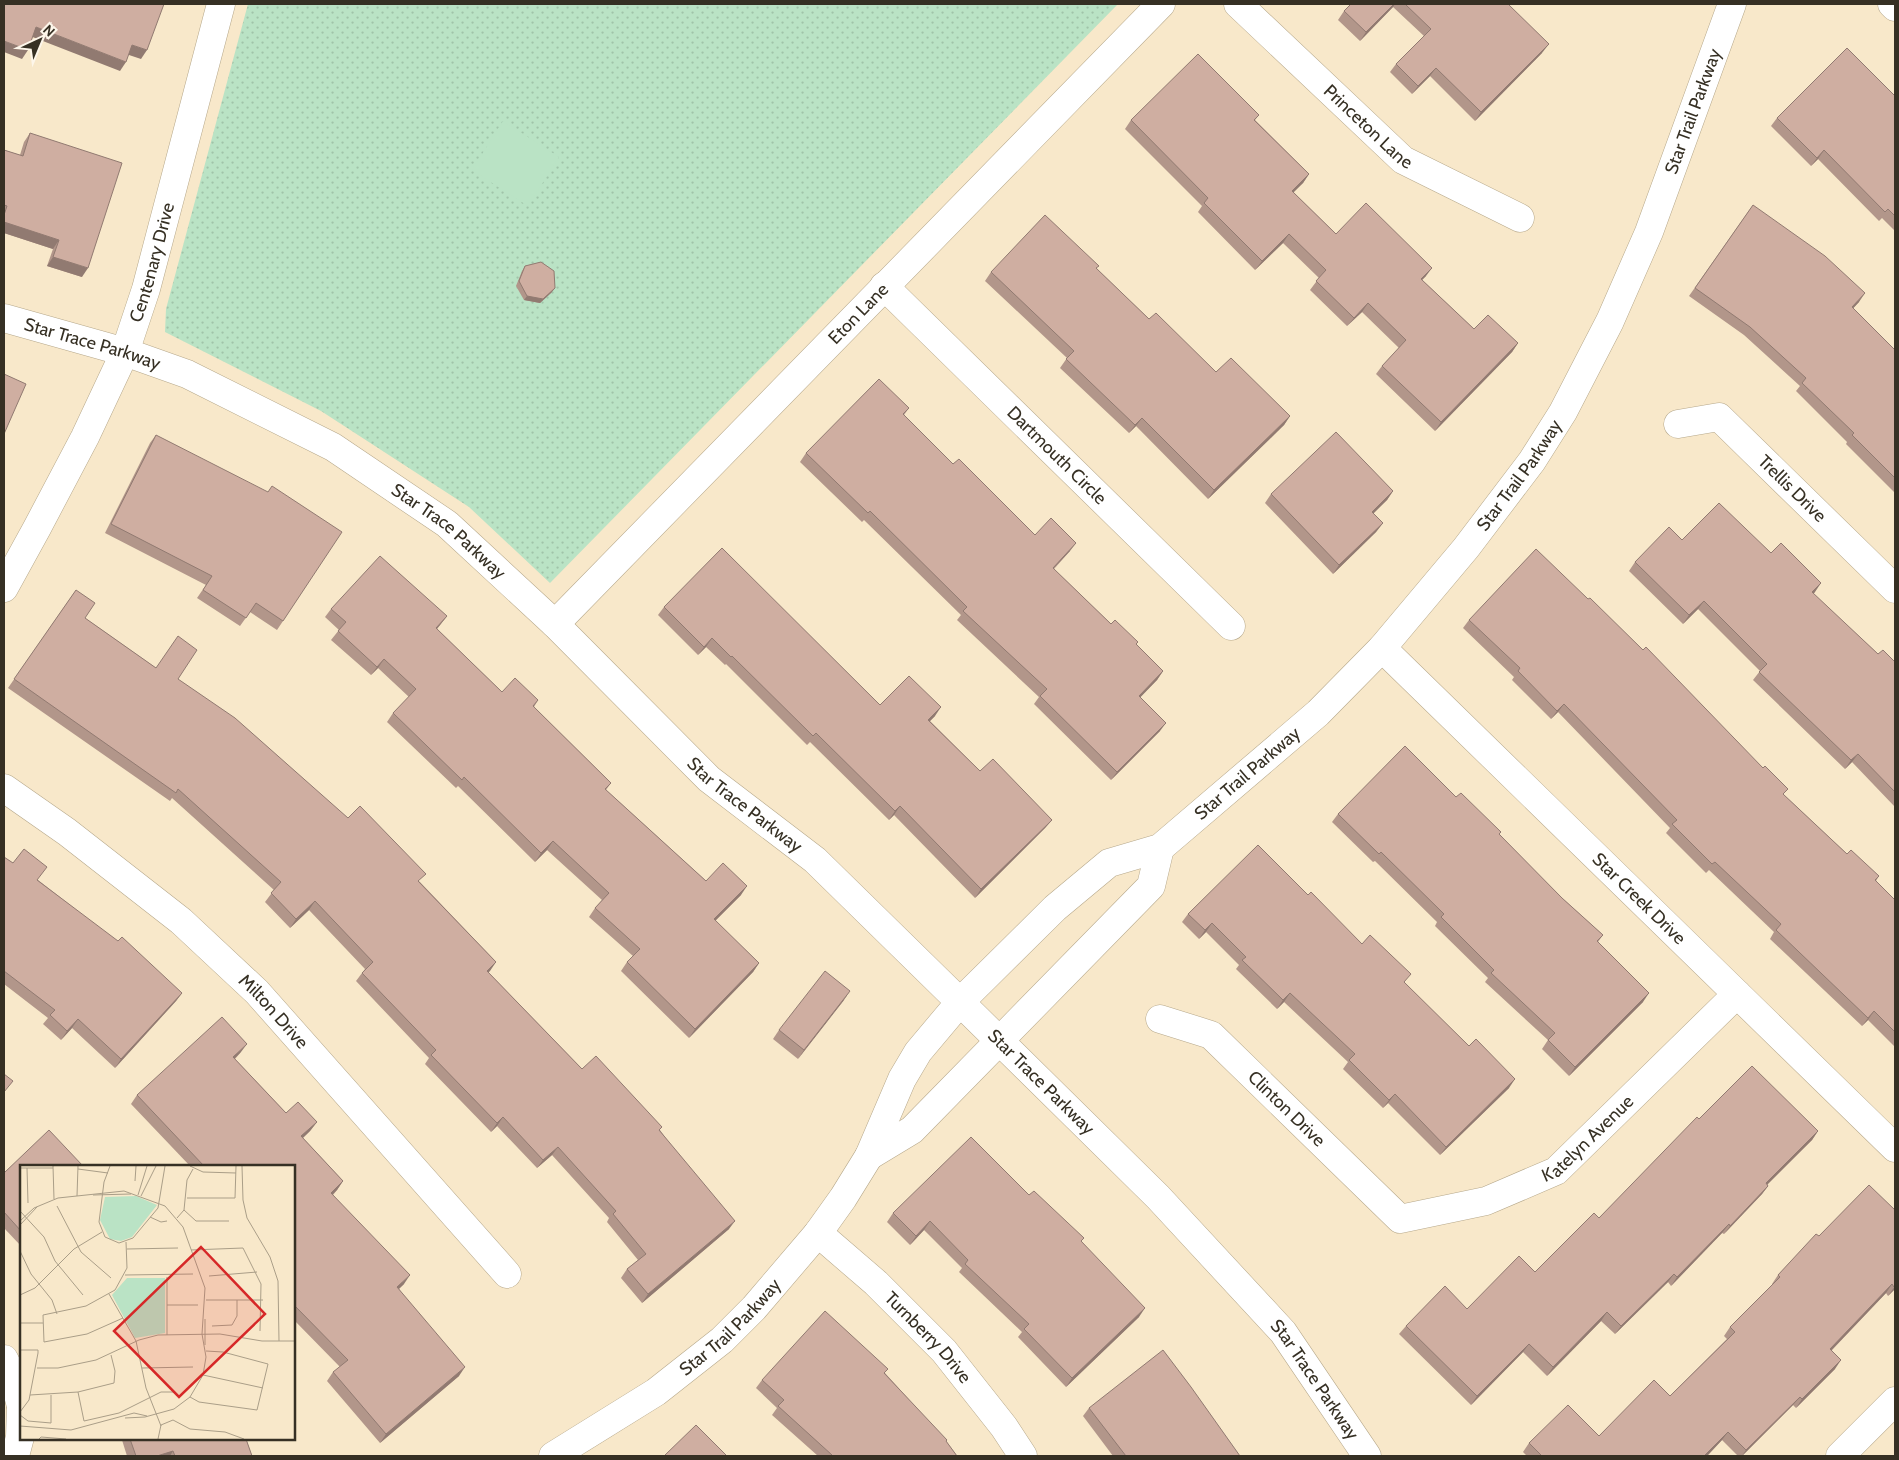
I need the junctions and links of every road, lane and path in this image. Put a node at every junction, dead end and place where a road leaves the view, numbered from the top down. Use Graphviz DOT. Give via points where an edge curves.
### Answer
graph roads {
  1 [pos="221,4"];
  2 [pos="1161,4"];
  3 [pos="1238,4"];
  4 [pos="1732,4"];
  5 [pos="1892,4"];
  6 [pos="1895,7"];
  7 [pos="1520,218"];
  8 [pos="884,286"];
  9 [pos="4,318"];
  10 [pos="125,352"];
  11 [pos="1678,424"];
  12 [pos="4,588"];
  13 [pos="1895,589"];
  14 [pos="556,624"];
  15 [pos="1231,626"];
  16 [pos="1382,648"];
  17 [pos="4,788"];
  18 [pos="1160,848"];
  19 [pos="1737,994"];
  20 [pos="960,1002"];
  21 [pos="1160,1020"];
  22 [pos="999,1040"];
  23 [pos="1895,1148"];
  24 [pos="869,1156"];
  25 [pos="1400,1219"];
  26 [pos="818,1233"];
  27 [pos="507,1274"];
  28 [pos="4,1359"];
  29 [pos="1895,1401"];
  30 [pos="20,1404"];
  31 [pos="20,1436"];
  32 [pos="15,1456"];
  33 [pos="552,1456"];
  34 [pos="1023,1456"];
  35 [pos="1367,1456"];
  36 [pos="1840,1456"];
  1 -- 10 [label="street, Centenary Drive" via="146,289"];
  2 -- 8 [label="street, Eton Lane"];
  3 -- 7 [label="street, Princeton Lane" via="1403,160"];
  4 -- 16 [label="street, Star Trail Parkway" via="1633,272 1563,412 1501,503"];
  5 -- 6 [label="street"];
  8 -- 14 [label="street, Eton Lane"];
  8 -- 15 [label="street, Dartmouth Circle"];
  9 -- 10 [label="street, Star Trace Parkway"];
  10 -- 12 [label="street, Centenary Drive" via="81,445"];
  10 -- 14 [label="street, Star Trace Parkway" via="187,374 333,447 447,524"];
  11 -- 13 [label="street, Trellis Drive" via="1719,417"];
  14 -- 20 [label="street, Star Trace Parkway" via="709,779 815,860"];
  16 -- 18 [label="street, Star Trail Parkway" via="1318,713"];
  16 -- 19 [label="street, Star Creek Drive"];
  17 -- 27 [label="street, Milton Drive" via="67,832 181,921 257,992"];
  18 -- 20 [label="street, Star Trail Parkway" via="1110,863 1055,908"];
  18 -- 22 [label="street, Star Trail Parkway" via="1151,886"];
  19 -- 23 [label="street, Star Creek Drive"];
  19 -- 25 [label="street, Katelyn Avenue" via="1556,1171 1486,1201"];
  20 -- 22 [label="street, Star Trace Parkway"];
  20 -- 24 [label="street, Star Trail Parkway" via="918,1052 902,1079"];
  21 -- 25 [label="street, Clinton Drive" via="1211,1035"];
  22 -- 24 [label="street, Star Trail Parkway" via="912,1130"];
  22 -- 35 [label="street, Star Trace Parkway" via="1158,1196 1282,1332"];
  24 -- 26 [label="street, Star Trail Parkway"];
  26 -- 33 [label="street, Star Trail Parkway" via="761,1301 722,1340 656,1392"];
  26 -- 34 [label="street, Turnberry Drive" via="876,1283 944,1351 1004,1426"];
  28 -- 30 [label="street"];
  29 -- 36 [label="street"];
  31 -- 32 [label="street"];
}
